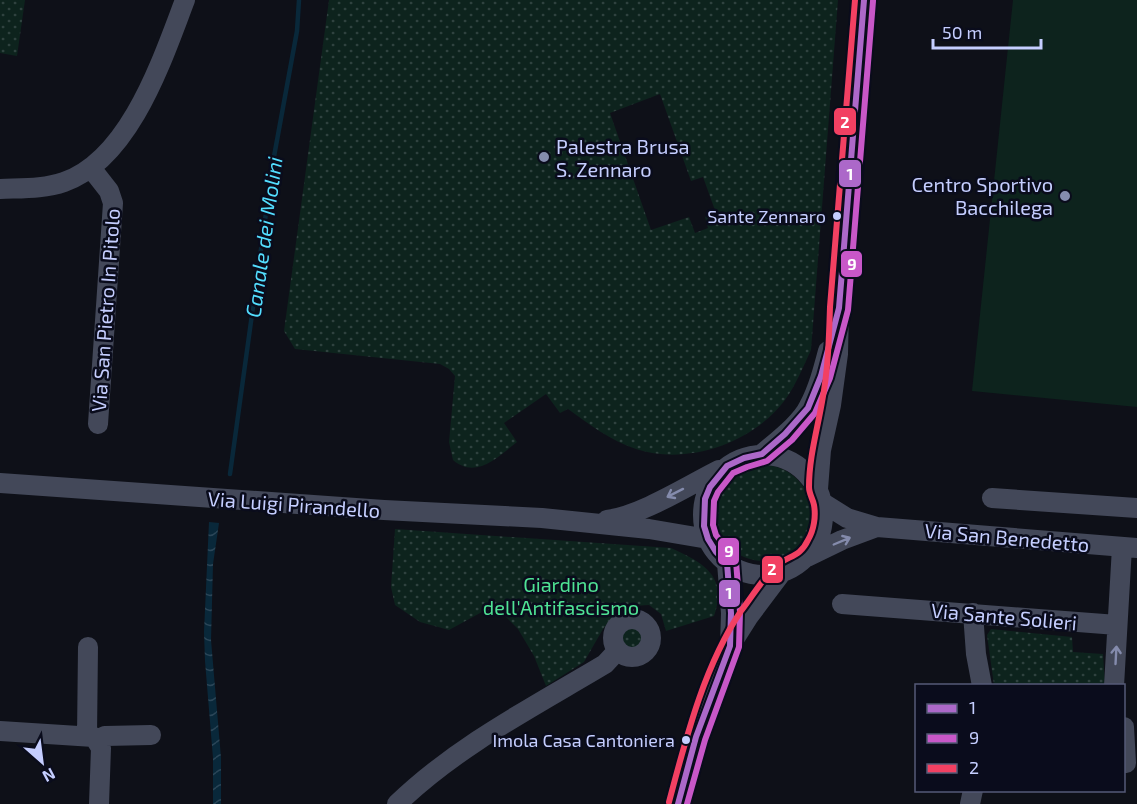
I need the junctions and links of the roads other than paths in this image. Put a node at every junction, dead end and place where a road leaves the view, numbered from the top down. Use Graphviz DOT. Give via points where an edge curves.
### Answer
graph roads {
  1 [pos="185,0"];
  2 [pos="864,0"];
  3 [pos="91,168"];
  4 [pos="0,189"];
  5 [pos="839,308"];
  6 [pos="831,405"];
  7 [pos="808,408"];
  8 [pos="98,424"];
  9 [pos="762,454"];
  10 [pos="727,466"];
  11 [pos="0,483"];
  12 [pos="820,496"];
  13 [pos="992,498"];
  14 [pos="1137,508"];
  15 [pos="589,523"];
  16 [pos="877,527"];
  17 [pos="708,539"];
  18 [pos="1129,547"];
  19 [pos="807,556"];
  20 [pos="727,563"];
  21 [pos="782,572"];
  22 [pos="1128,578"];
  23 [pos="842,604"];
  24 [pos="973,614"];
  25 [pos="1117,625"];
  26 [pos="730,646"];
  27 [pos="88,647"];
  28 [pos="618,650"];
  29 [pos="981,684"];
  30 [pos="1114,684"];
  31 [pos="0,731"];
  32 [pos="1125,734"];
  33 [pos="151,735"];
  34 [pos="92,738"];
  35 [pos="1129,763"];
  36 [pos="99,804"];
  37 [pos="397,804"];
  38 [pos="678,804"];
  1 -- 3 [label="street" via="141,106"];
  2 -- 5 [label="street"];
  3 -- 4 [label="street" via="52,186"];
  3 -- 8 [label="street, Via San Pietro In Pitolo" via="113,203"];
  5 -- 6 [label="street"];
  5 -- 7 [label="street"];
  6 -- 7 [label="street"];
  6 -- 12 [label="street" via="821,450"];
  7 -- 9 [label="street"];
  9 -- 10 [label="street"];
  9 -- 12 [label="street" via="795,464 811,477"];
  10 -- 15 [label="street, Via Luigi Pirandello, one-way" via="617,519"];
  10 -- 17 [label="street" via="705,499 704,526"];
  11 -- 15 [label="street, Via Luigi Pirandello"];
  12 -- 16 [label="street, Via San Benedetto" via="847,518"];
  12 -- 19 [label="street" via="824,518 821,532"];
  13 -- 14 [label="street"];
  15 -- 17 [label="street, Via Luigi Pirandello"];
  16 -- 18 [label="street, Via San Benedetto"];
  19 -- 16 [label="street, Via San Benedetto, one-way"];
  17 -- 20 [label="street"];
  18 -- 22 [label="street"];
  19 -- 21 [label="street"];
  20 -- 21 [label="street" via="753,574"];
  20 -- 26 [label="street"];
  21 -- 26 [label="street"];
  22 -- 25 [label="street"];
  23 -- 24 [label="street, Via Sante Solieri"];
  24 -- 25 [label="street, Via Sante Solieri"];
  24 -- 29 [label="street"];
  30 -- 25 [label="street, one-way"];
  26 -- 38 [label="street" via="696,737"];
  27 -- 34 [label="street"];
  28 -- 37 [label="street" via="605,664 476,741"];
  31 -- 34 [label="street"];
  32 -- 35 [label="street"];
  33 -- 34 [label="street"];
  34 -- 36 [label="street" via="101,748"];
}
